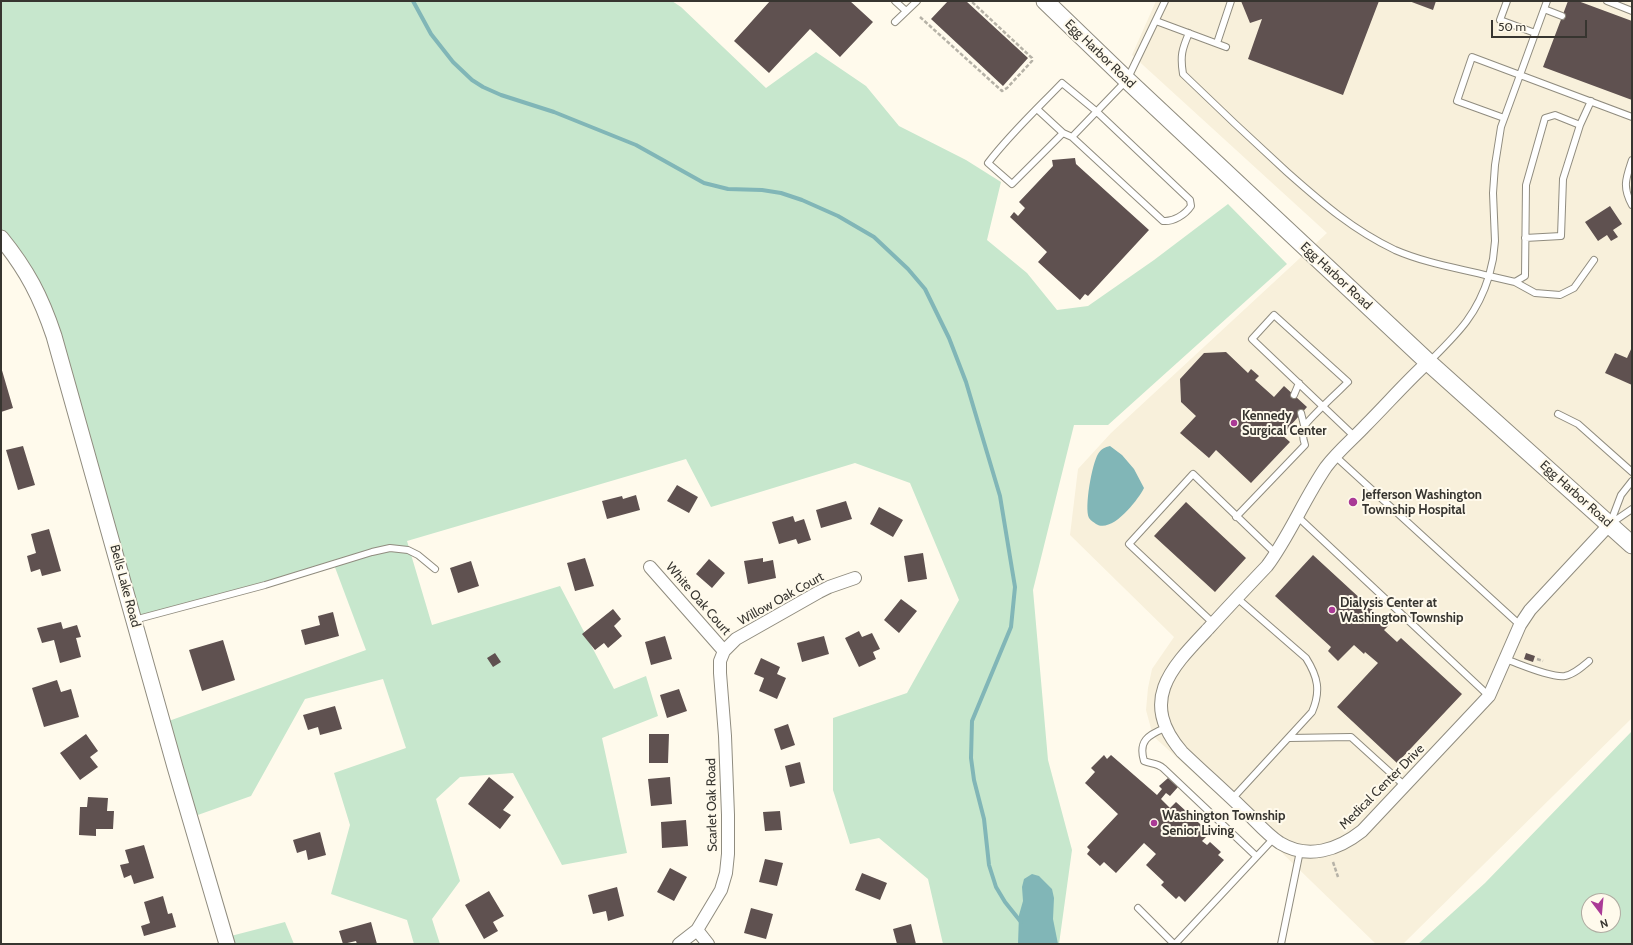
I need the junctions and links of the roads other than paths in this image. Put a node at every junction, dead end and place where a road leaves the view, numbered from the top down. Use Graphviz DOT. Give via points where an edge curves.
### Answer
graph roads {
  1 [pos="895,1"];
  2 [pos="916,1"];
  3 [pos="1045,1"];
  4 [pos="1165,1"];
  5 [pos="1232,1"];
  6 [pos="1507,1"];
  7 [pos="1547,1"];
  8 [pos="1607,1"];
  9 [pos="1544,9"];
  10 [pos="906,11"];
  11 [pos="1632,11"];
  12 [pos="1562,16"];
  13 [pos="1156,21"];
  14 [pos="895,22"];
  15 [pos="1189,33"];
  16 [pos="1535,33"];
  17 [pos="1217,43"];
  18 [pos="1226,47"];
  19 [pos="1520,75"];
  20 [pos="1127,80"];
  21 [pos="1591,101"];
  22 [pos="1037,109"];
  23 [pos="1096,111"];
  24 [pos="1632,117"];
  25 [pos="1504,118"];
  26 [pos="1580,125"];
  27 [pos="1063,133"];
  28 [pos="1072,137"];
  29 [pos="1632,160"];
  30 [pos="1632,205"];
  31 [pos="1,238"];
  32 [pos="1525,238"];
  33 [pos="1594,260"];
  34 [pos="1489,276"];
  35 [pos="1515,282"];
  36 [pos="1428,362"];
  37 [pos="1298,383"];
  38 [pos="1294,396"];
  39 [pos="1323,406"];
  40 [pos="1301,414"];
  41 [pos="1558,414"];
  42 [pos="1304,425"];
  43 [pos="1354,436"];
  44 [pos="1335,456"];
  45 [pos="1632,472"];
  46 [pos="1632,481"];
  47 [pos="1632,509"];
  48 [pos="1236,517"];
  49 [pos="1298,517"];
  50 [pos="1610,524"];
  51 [pos="1632,545"];
  52 [pos="1276,554"];
  53 [pos="650,567"];
  54 [pos="435,570"];
  55 [pos="855,578"];
  56 [pos="1237,598"];
  57 [pos="134,620"];
  58 [pos="1213,623"];
  59 [pos="1520,626"];
  60 [pos="724,651"];
  61 [pos="1505,659"];
  62 [pos="1588,661"];
  63 [pos="1489,696"];
  64 [pos="1165,728"];
  65 [pos="1289,738"];
  66 [pos="1405,786"];
  67 [pos="1232,799"];
  68 [pos="1274,838"];
  69 [pos="1300,851"];
  70 [pos="1256,856"];
  71 [pos="1138,908"];
  72 [pos="697,930"];
  73 [pos="227,944"];
  74 [pos="679,944"];
  75 [pos="708,944"];
  76 [pos="1175,944"];
  77 [pos="1281,944"];
  1 -- 10 [label="lane"];
  2 -- 10 [label="lane"];
  3 -- 20 [label="main road, Egg Harbor Road"];
  4 -- 13 [label="lane"];
  5 -- 17 [label="lane"];
  6 -- 16 [label="lane" via="1500,20"];
  7 -- 9 [label="lane"];
  8 -- 11 [label="lane"];
  9 -- 12 [label="lane"];
  9 -- 16 [label="lane"];
  10 -- 14 [label="lane"];
  13 -- 15 [label="lane"];
  13 -- 20 [label="lane"];
  15 -- 17 [label="lane"];
  15 -- 34 [label="lane" via="1182,49 1183,74 1336,215 1371,238 1418,259"];
  16 -- 19 [label="lane"];
  17 -- 18 [label="lane"];
  19 -- 21 [label="lane"];
  19 -- 25 [label="lane"];
  19 -- 25 [label="lane" via="1472,57 1457,101"];
  20 -- 23 [label="lane"];
  20 -- 36 [label="main road, Egg Harbor Road"];
  21 -- 24 [label="lane"];
  21 -- 26 [label="lane"];
  22 -- 23 [label="lane" via="1062,84"];
  22 -- 27 [label="lane"];
  22 -- 27 [label="lane" via="988,162 1012,184"];
  23 -- 28 [label="lane"];
  23 -- 28 [label="lane" via="1190,200 1191,206 1188,210 1174,220 1163,221"];
  25 -- 34 [label="lane" via="1495,165 1495,241"];
  26 -- 32 [label="lane" via="1563,179 1561,236"];
  26 -- 32 [label="lane" via="1555,115 1545,118 1526,185"];
  27 -- 28 [label="lane"];
  29 -- 30 [label="lane" via="1625,181 1627,196"];
  31 -- 57 [label="street, Bells Lake Road" via="30,278 49,320"];
  32 -- 35 [label="lane" via="1525,276"];
  33 -- 35 [label="lane" via="1574,288 1560,295 1535,293"];
  34 -- 35 [label="lane"];
  34 -- 36 [label="lane" via="1470,318"];
  36 -- 43 [label="street, Medical Center Drive"];
  36 -- 50 [label="main road, Egg Harbor Road"];
  37 -- 38 [label="lane"];
  37 -- 39 [label="lane"];
  37 -- 39 [label="lane" via="1252,339 1274,315 1348,382"];
  39 -- 42 [label="lane"];
  39 -- 43 [label="lane"];
  40 -- 42 [label="lane"];
  41 -- 45 [label="lane" via="1578,424"];
  42 -- 48 [label="lane" via="1302,436 1305,446"];
  43 -- 44 [label="street, Medical Center Drive"];
  44 -- 49 [label="street, Medical Center Drive" via="1319,478"];
  44 -- 59 [label="lane"];
  46 -- 50 [label="lane" via="1621,495"];
  47 -- 50 [label="lane"];
  48 -- 52 [label="lane"];
  48 -- 58 [label="lane" via="1194,474 1129,544"];
  49 -- 52 [label="street, Medical Center Drive"];
  49 -- 63 [label="lane"];
  50 -- 51 [label="main road, Egg Harbor Road"];
  50 -- 59 [label="street, Medical Center Drive" via="1536,602"];
  52 -- 56 [label="street, Medical Center Drive"];
  53 -- 60 [label="street, White Oak Court"];
  54 -- 57 [label="lane" via="408,550 390,548"];
  55 -- 60 [label="street, Willow Oak Court" via="819,592 736,639"];
  56 -- 58 [label="street, Medical Center Drive"];
  56 -- 65 [label="lane" via="1306,658 1311,667 1318,688 1317,700 1312,712"];
  57 -- 73 [label="street, Bells Lake Road"];
  58 -- 64 [label="street, Medical Center Drive" via="1181,658 1167,678 1161,704"];
  59 -- 61 [label="street, Medical Center Drive"];
  60 -- 72 [label="street, Scarlet Oak Road" via="720,661 720,673 725,736 728,854 721,890"];
  61 -- 62 [label="lane" via="1555,676 1572,674"];
  61 -- 63 [label="street, Medical Center Drive"];
  63 -- 66 [label="street, Medical Center Drive"];
  64 -- 67 [label="street, Medical Center Drive" via="1182,752"];
  64 -- 70 [label="lane" via="1148,736 1142,752 1144,761 1158,764 1163,768"];
  65 -- 66 [label="lane" via="1351,737"];
  65 -- 67 [label="lane"];
  66 -- 69 [label="street, Medical Center Drive" via="1362,831 1344,844 1322,851"];
  67 -- 68 [label="street, Medical Center Drive"];
  68 -- 69 [label="street, Medical Center Drive"];
  68 -- 70 [label="lane"];
  69 -- 77 [label="lane"];
  70 -- 76 [label="lane"];
  71 -- 76 [label="lane"];
  72 -- 74 [label="street, Scarlet Oak Road"];
  72 -- 75 [label="street"];
}
